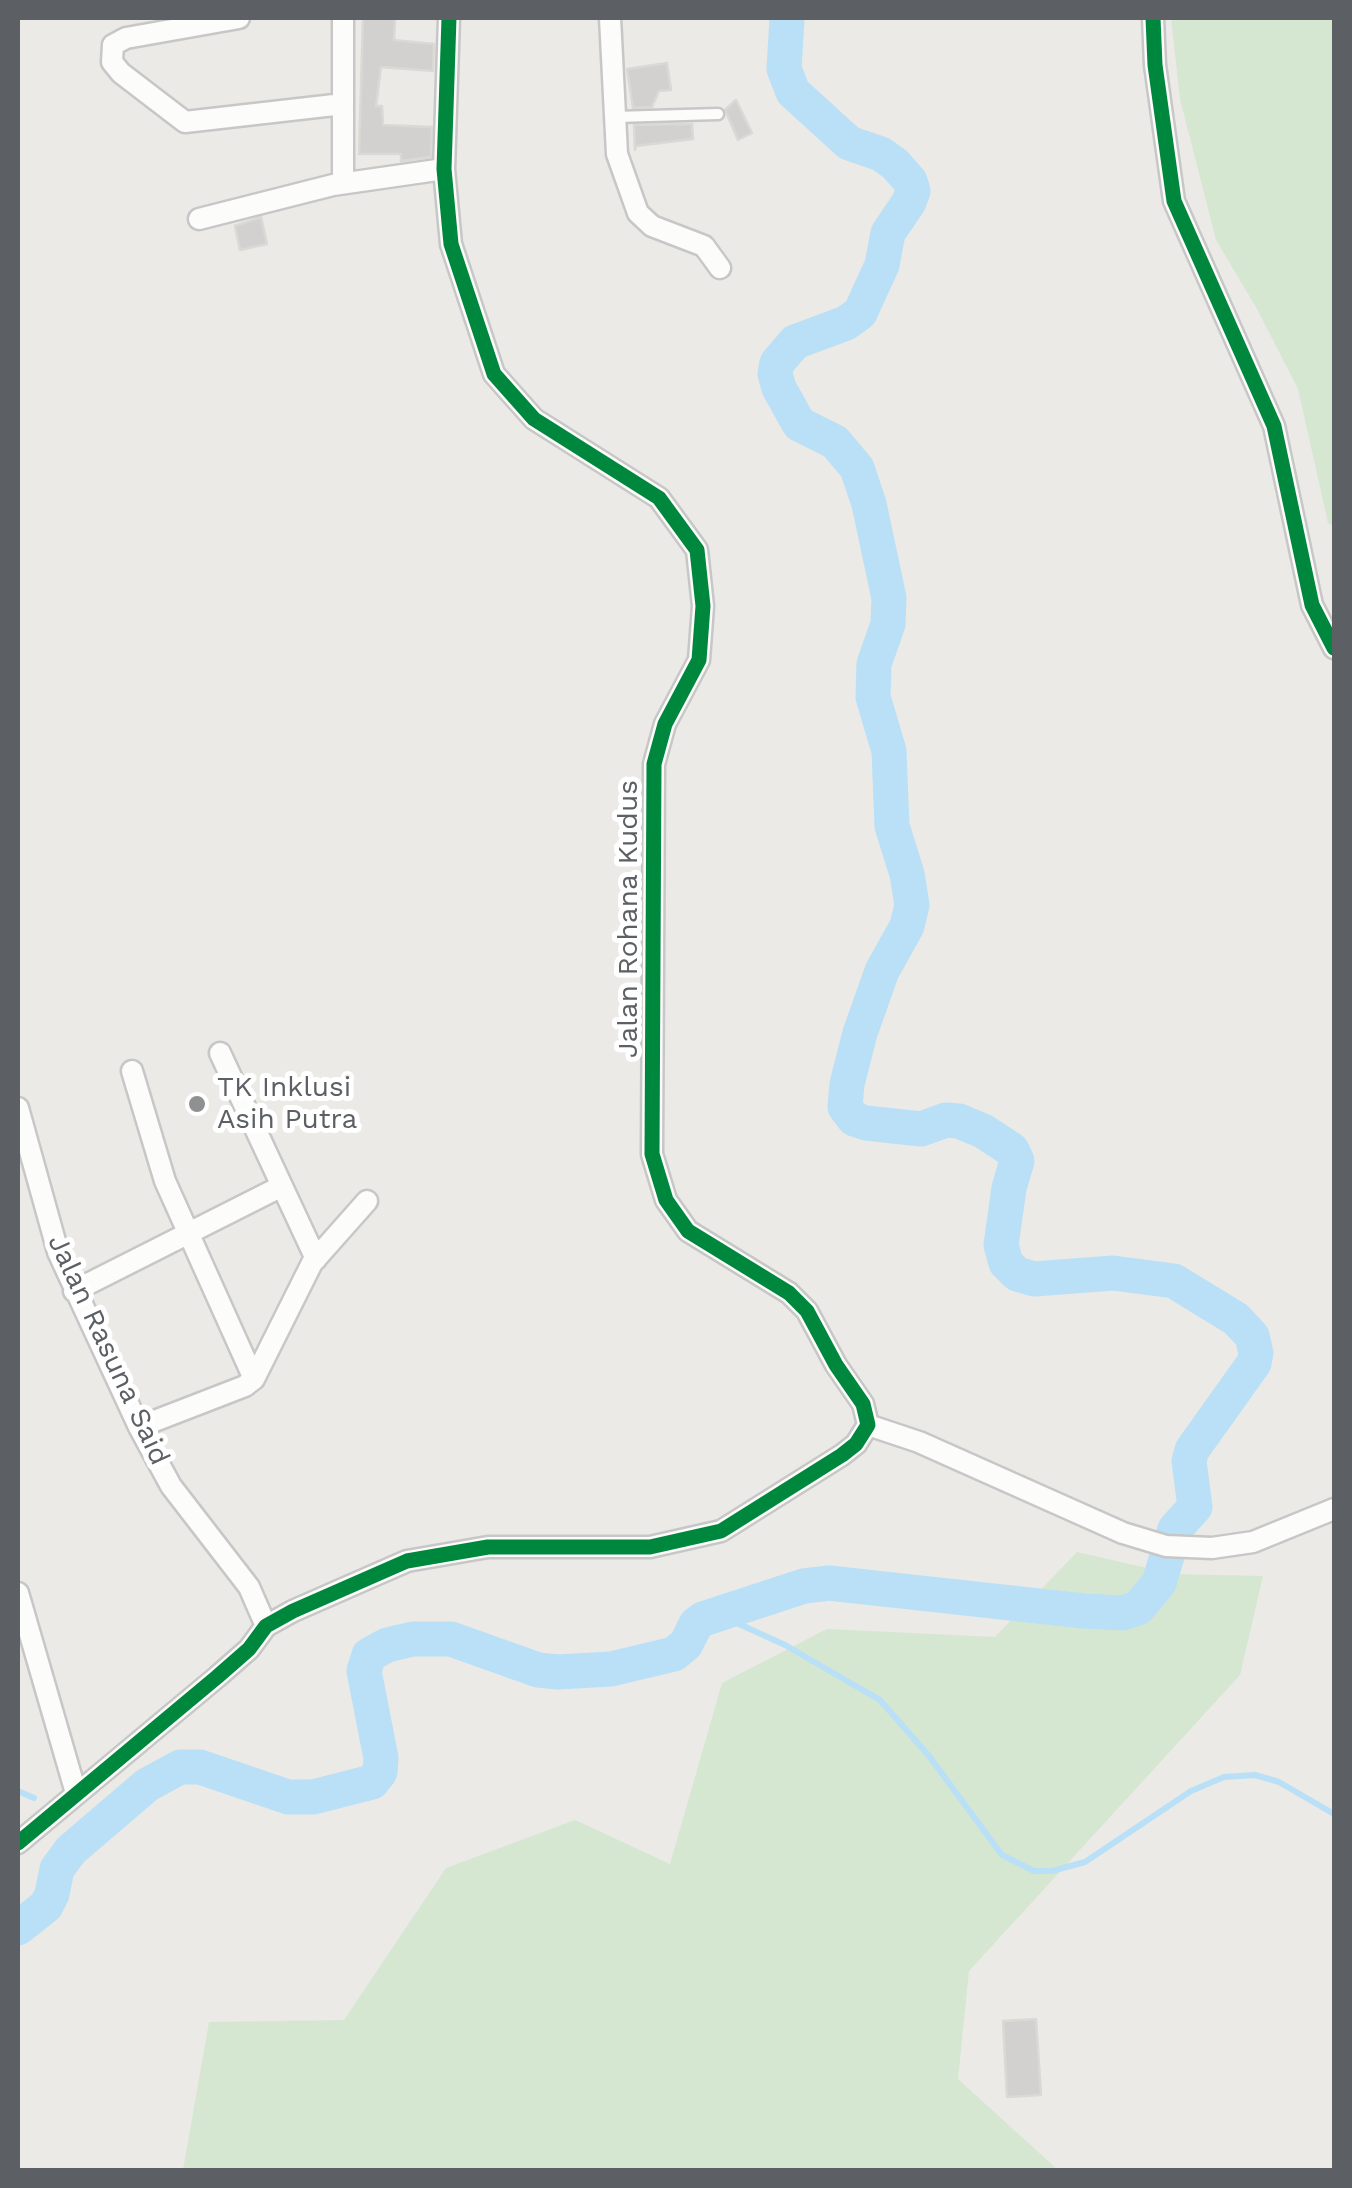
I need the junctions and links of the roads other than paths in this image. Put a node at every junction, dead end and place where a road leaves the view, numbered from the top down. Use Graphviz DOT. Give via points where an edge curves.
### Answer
graph roads {
  1 [pos="239,18"];
  2 [pos="343,18"];
  3 [pos="449,18"];
  4 [pos="610,18"];
  5 [pos="1152,18"];
  6 [pos="343,104"];
  7 [pos="718,114"];
  8 [pos="614,117"];
  9 [pos="444,169"];
  10 [pos="342,183"];
  11 [pos="198,218"];
  12 [pos="720,268"];
  13 [pos="1334,648"];
  14 [pos="220,1053"];
  15 [pos="132,1070"];
  16 [pos="18,1108"];
  17 [pos="282,1186"];
  18 [pos="367,1201"];
  19 [pos="188,1232"];
  20 [pos="316,1259"];
  21 [pos="74,1291"];
  22 [pos="254,1379"];
  23 [pos="868,1425"];
  24 [pos="139,1427"];
  25 [pos="1334,1509"];
  26 [pos="18,1594"];
  27 [pos="266,1626"];
  28 [pos="76,1793"];
  29 [pos="18,1843"];
  1 -- 6 [label="street" via="126,38 113,45 112,62 186,122"];
  2 -- 6 [label="street"];
  3 -- 9 [label="street, Jalan Rohana Kudus"];
  4 -- 8 [label="street"];
  5 -- 13 [label="street" via="1174,201 1274,426 1312,605"];
  6 -- 10 [label="street"];
  7 -- 8 [label="lane"];
  8 -- 12 [label="street" via="617,154 638,212 652,226 704,246"];
  9 -- 10 [label="street"];
  9 -- 23 [label="street, Jalan Rohana Kudus" via="451,244 494,374 534,419 659,498 696,550 703,606 699,660 665,724 654,764 652,1154 666,1200 688,1230 807,1311 863,1404"];
  10 -- 11 [label="street"];
  14 -- 17 [label="street"];
  15 -- 19 [label="street" via="165,1181"];
  16 -- 21 [label="street, Jalan Rasuna Said"];
  17 -- 19 [label="street"];
  17 -- 20 [label="street"];
  18 -- 20 [label="street"];
  19 -- 21 [label="street"];
  19 -- 22 [label="street"];
  20 -- 22 [label="street"];
  21 -- 24 [label="street, Jalan Rasuna Said"];
  22 -- 24 [label="street"];
  23 -- 25 [label="street" via="1166,1546 1253,1542"];
  23 -- 27 [label="street" via="856,1444 721,1531 650,1548 488,1548 407,1562"];
  24 -- 27 [label="street, Jalan Rasuna Said" via="171,1486 249,1587"];
  26 -- 28 [label="street"];
  27 -- 28 [label="street" via="217,1678"];
  28 -- 29 [label="street"];
}
